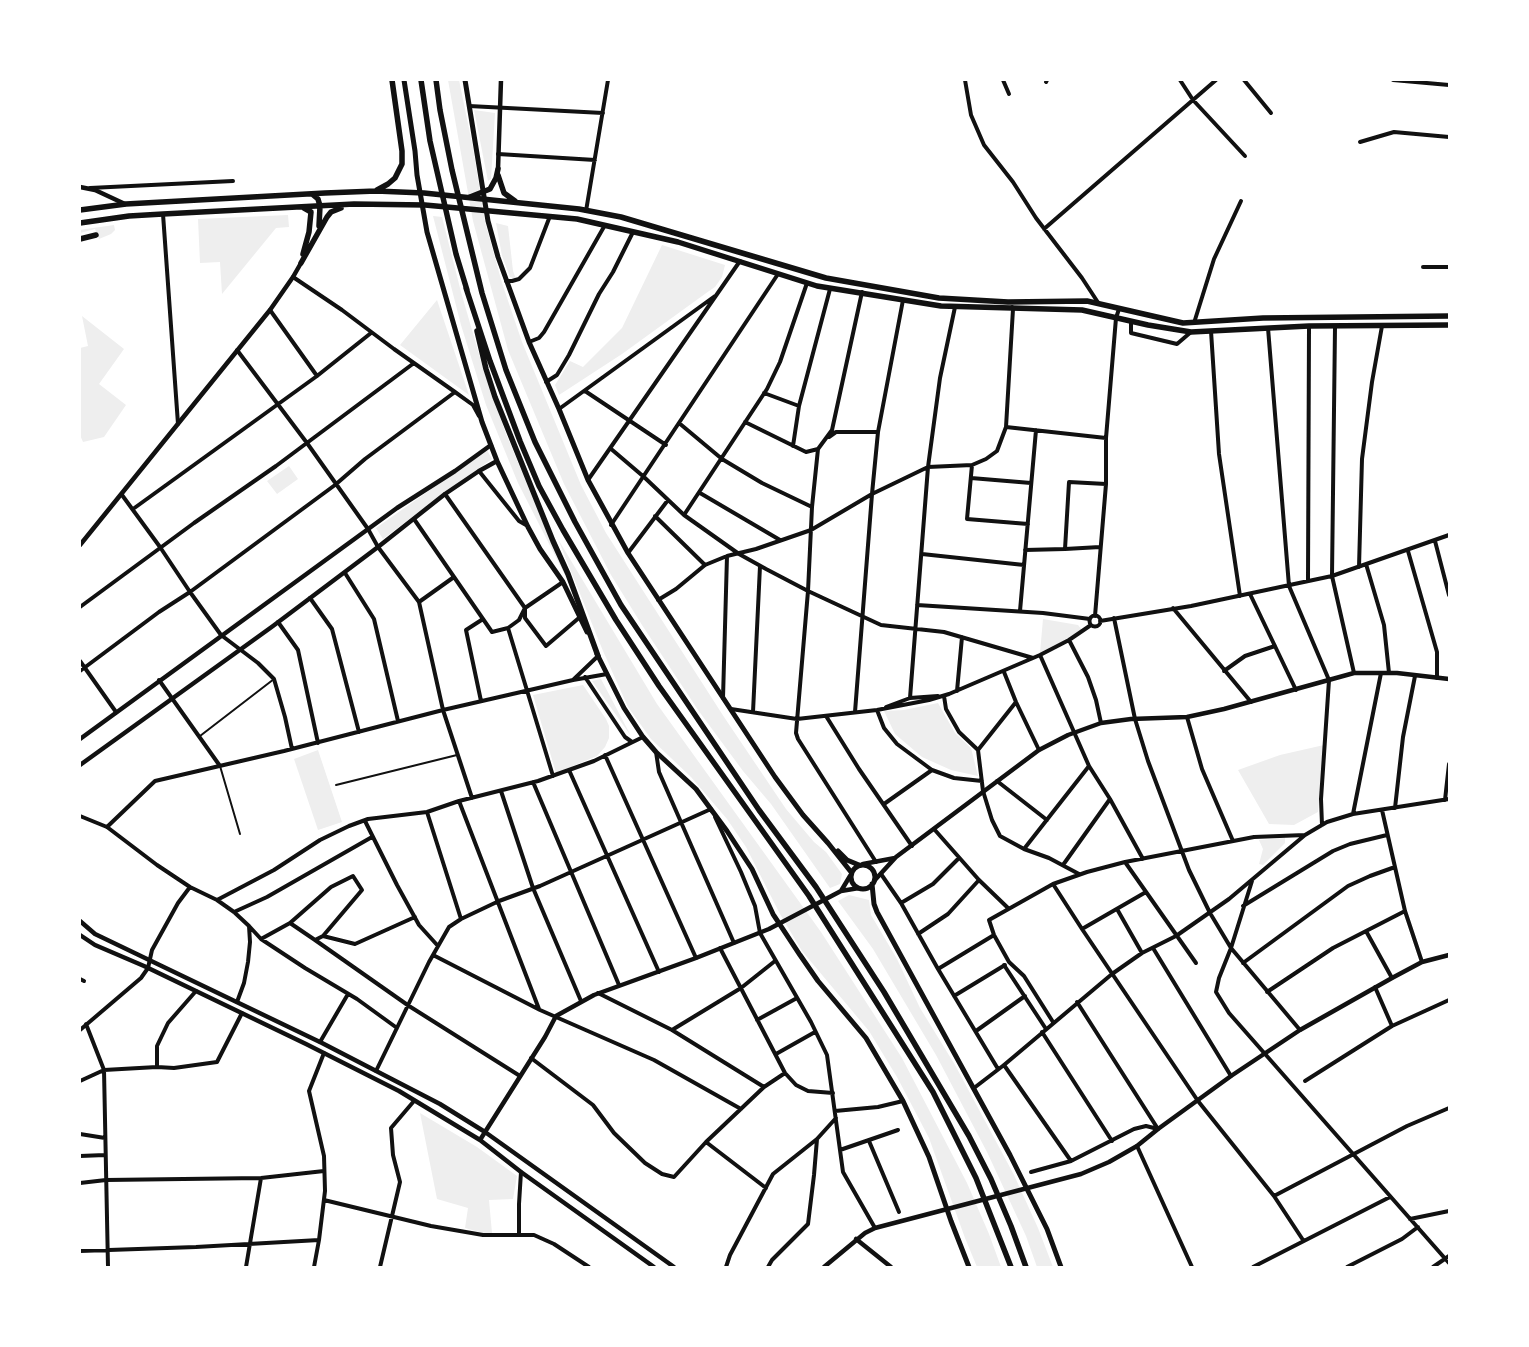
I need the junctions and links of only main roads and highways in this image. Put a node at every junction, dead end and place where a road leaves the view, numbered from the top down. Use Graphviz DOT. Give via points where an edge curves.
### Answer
graph roads {
  1 [pos="392,80"];
  2 [pos="404,80"];
  3 [pos="421,80"];
  4 [pos="436,80"];
  5 [pos="465,80"];
  6 [pos="376,191"];
  7 [pos="325,193"];
  8 [pos="312,194"];
  9 [pos="463,198"];
  10 [pos="318,199"];
  11 [pos="354,204"];
  12 [pos="525,204"];
  13 [pos="315,208"];
  14 [pos="80,210"];
  15 [pos="80,223"];
  16 [pos="96,235"];
  17 [pos="317,235"];
  18 [pos="80,239"];
  19 [pos="466,288"];
  20 [pos="1449,316"];
  21 [pos="1449,325"];
  22 [pos="598,656"];
  23 [pos="828,843"];
  24 [pos="861,864"];
  25 [pos="851,874"];
  26 [pos="873,882"];
  27 [pos="969,1267"];
  28 [pos="1011,1267"];
  29 [pos="1026,1267"];
  30 [pos="1061,1267"];
  1 -- 6 [label="main road" via="402,164 388,184"];
  2 -- 22 [label="main road" via="427,232 482,422 528,526 563,582"];
  3 -- 19 [label="main road" via="430,141"];
  4 -- 29 [label="main road" via="452,170 482,293 506,370 535,442 621,605 759,810 816,887 884,992 969,1136 1011,1226"];
  5 -- 23 [label="main road" via="488,222 498,257 528,342 588,480 628,553 775,777"];
  6 -- 7 [label="main road"];
  6 -- 9 [label="main road"];
  7 -- 8 [label="main road"];
  7 -- 10 [label="main road"];
  8 -- 10 [label="main road"];
  8 -- 14 [label="main road" via="126,204"];
  9 -- 12 [label="main road"];
  9 -- 12 [label="main road" via="486,192 492,186 498,169 504,193"];
  10 -- 13 [label="main road"];
  11 -- 13 [label="main road"];
  11 -- 17 [label="main road" via="331,212"];
  11 -- 21 [label="main road" via="424,205 577,219 678,242 830,289 955,307 1082,310 1191,332 1309,326"];
  12 -- 20 [label="main road" via="621,217 826,278 939,298 1008,302 1087,301 1183,323 1263,318"];
  13 -- 15 [label="main road" via="163,214"];
  13 -- 17 [label="main road" via="320,222"];
  13 -- 17 [label="main road" via="300,263"];
  16 -- 18 [label="main road"];
  19 -- 22 [label="main road" via="495,397"];
  19 -- 28 [label="main road" via="520,441 562,530 654,678 808,896 933,1092 976,1178"];
  22 -- 27 [label="main road" via="624,708 643,737 696,789 711,809 752,869 773,914 800,955 866,1038 903,1101 929,1157"];
  23 -- 24 [label="main road" via="848,860"];
  23 -- 25 [label="main road"];
  24 -- 25 [label="main road"];
  24 -- 26 [label="main road" via="873,870"];
  25 -- 26 [label="main road" via="852,884 859,888 866,888"];
  26 -- 30 [label="main road" via="877,912 1010,1155 1047,1229"];
}
